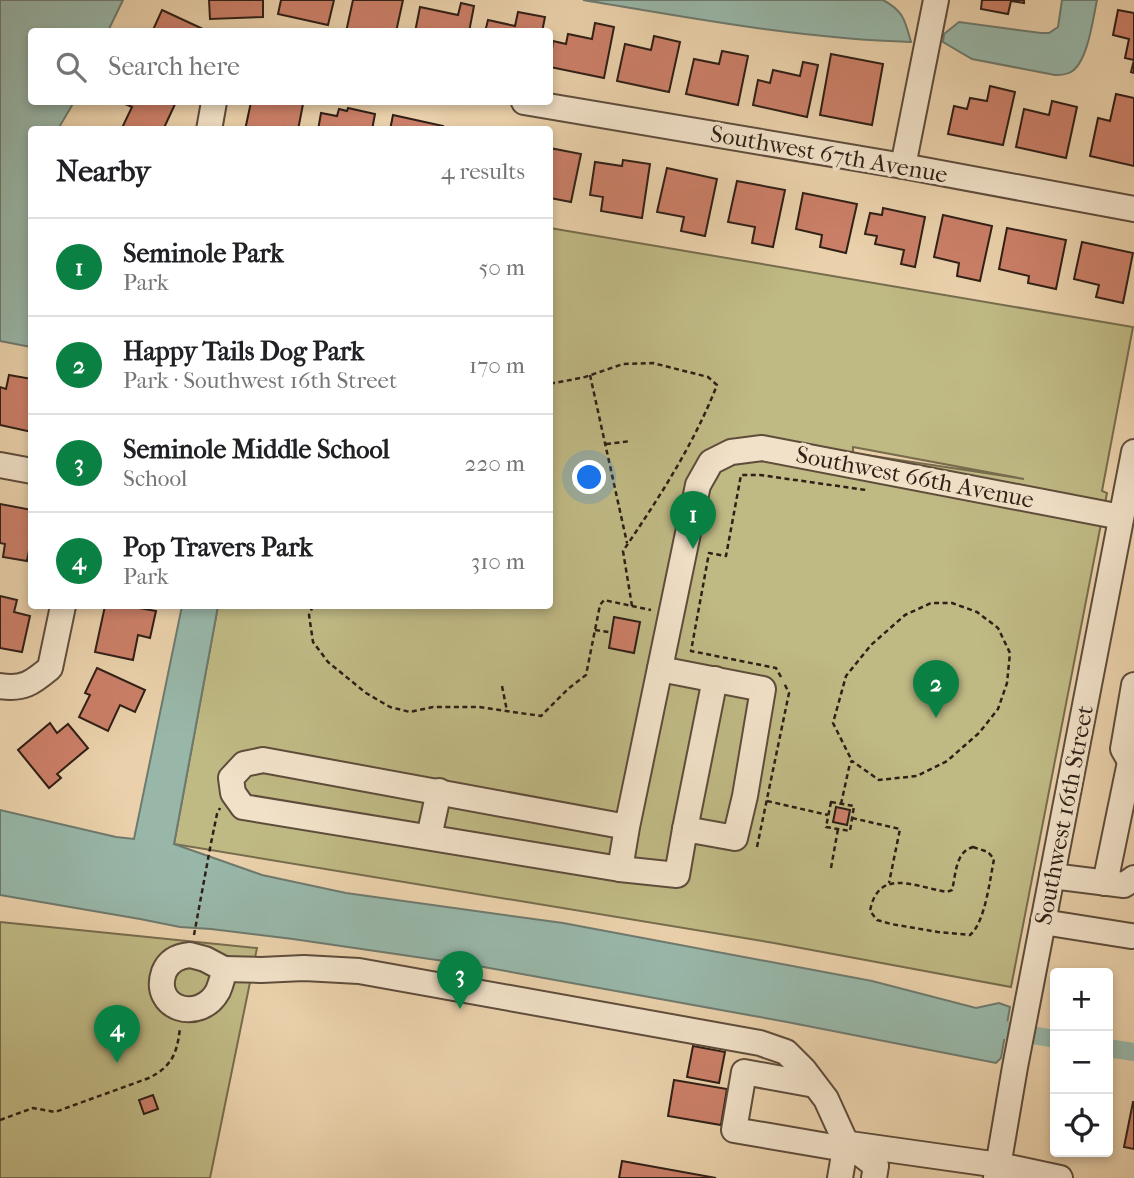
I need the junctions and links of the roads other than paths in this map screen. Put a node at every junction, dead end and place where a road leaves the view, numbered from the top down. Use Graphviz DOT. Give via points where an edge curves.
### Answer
graph roads {
  1 [pos="936,0"];
  2 [pos="213,105"];
  3 [pos="542,105"];
  4 [pos="210,126"];
  5 [pos="903,166"];
  6 [pos="1134,209"];
  7 [pos="1134,452"];
  8 [pos="0,465"];
  9 [pos="28,470"];
  10 [pos="1126,510"];
  11 [pos="62,609"];
  12 [pos="660,668"];
  13 [pos="715,679"];
  14 [pos="1134,685"];
  15 [pos="0,686"];
  16 [pos="1132,765"];
  17 [pos="439,791"];
  18 [pos="627,827"];
  19 [pos="685,829"];
  20 [pos="429,837"];
  21 [pos="620,869"];
  22 [pos="1052,876"];
  23 [pos="1134,878"];
  24 [pos="1105,883"];
  25 [pos="1043,922"];
  26 [pos="1131,936"];
  27 [pos="224,970"];
  28 [pos="815,1085"];
  29 [pos="845,1146"];
  30 [pos="875,1172"];
  31 [pos="998,1172"];
  32 [pos="839,1178"];
  33 [pos="1060,1178"];
  1 -- 5 [label="street"];
  2 -- 4 [label="street"];
  3 -- 5 [label="street, Southwest 67th Avenue"];
  5 -- 6 [label="street, Southwest 67th Avenue"];
  7 -- 10 [label="street, Southwest 16th Street"];
  8 -- 9 [label="street"];
  10 -- 12 [label="street, Southwest 66th Avenue" via="762,448 731,452 711,463 698,485"];
  10 -- 22 [label="street, Southwest 16th Street"];
  11 -- 15 [label="street" via="50,668 31,684"];
  12 -- 13 [label="street"];
  12 -- 18 [label="street"];
  13 -- 19 [label="street"];
  13 -- 19 [label="street" via="763,689 736,838"];
  14 -- 16 [label="street" via="1123,749"];
  16 -- 24 [label="street"];
  17 -- 18 [label="street"];
  17 -- 20 [label="street"];
  17 -- 20 [label="street" via="263,760 244,764 231,778 233,793 243,807"];
  18 -- 21 [label="street"];
  19 -- 21 [label="street" via="677,874"];
  20 -- 21 [label="street"];
  22 -- 24 [label="street"];
  22 -- 25 [label="street, Southwest 16th Street"];
  23 -- 24 [label="street" via="1124,885"];
  25 -- 26 [label="street"];
  25 -- 31 [label="street, Southwest 16th Street"];
  27 -- 27 [label="street" via="192,945 166,967 162,976 165,996 180,1009 196,1009 212,999"];
  27 -- 28 [label="street" via="359,971 760,1043 786,1052"];
  28 -- 29 [label="street"];
  28 -- 29 [label="street" via="744,1072 734,1130"];
  29 -- 30 [label="street"];
  29 -- 31 [label="street"];
  29 -- 32 [label="street"];
  31 -- 33 [label="street"];
}
